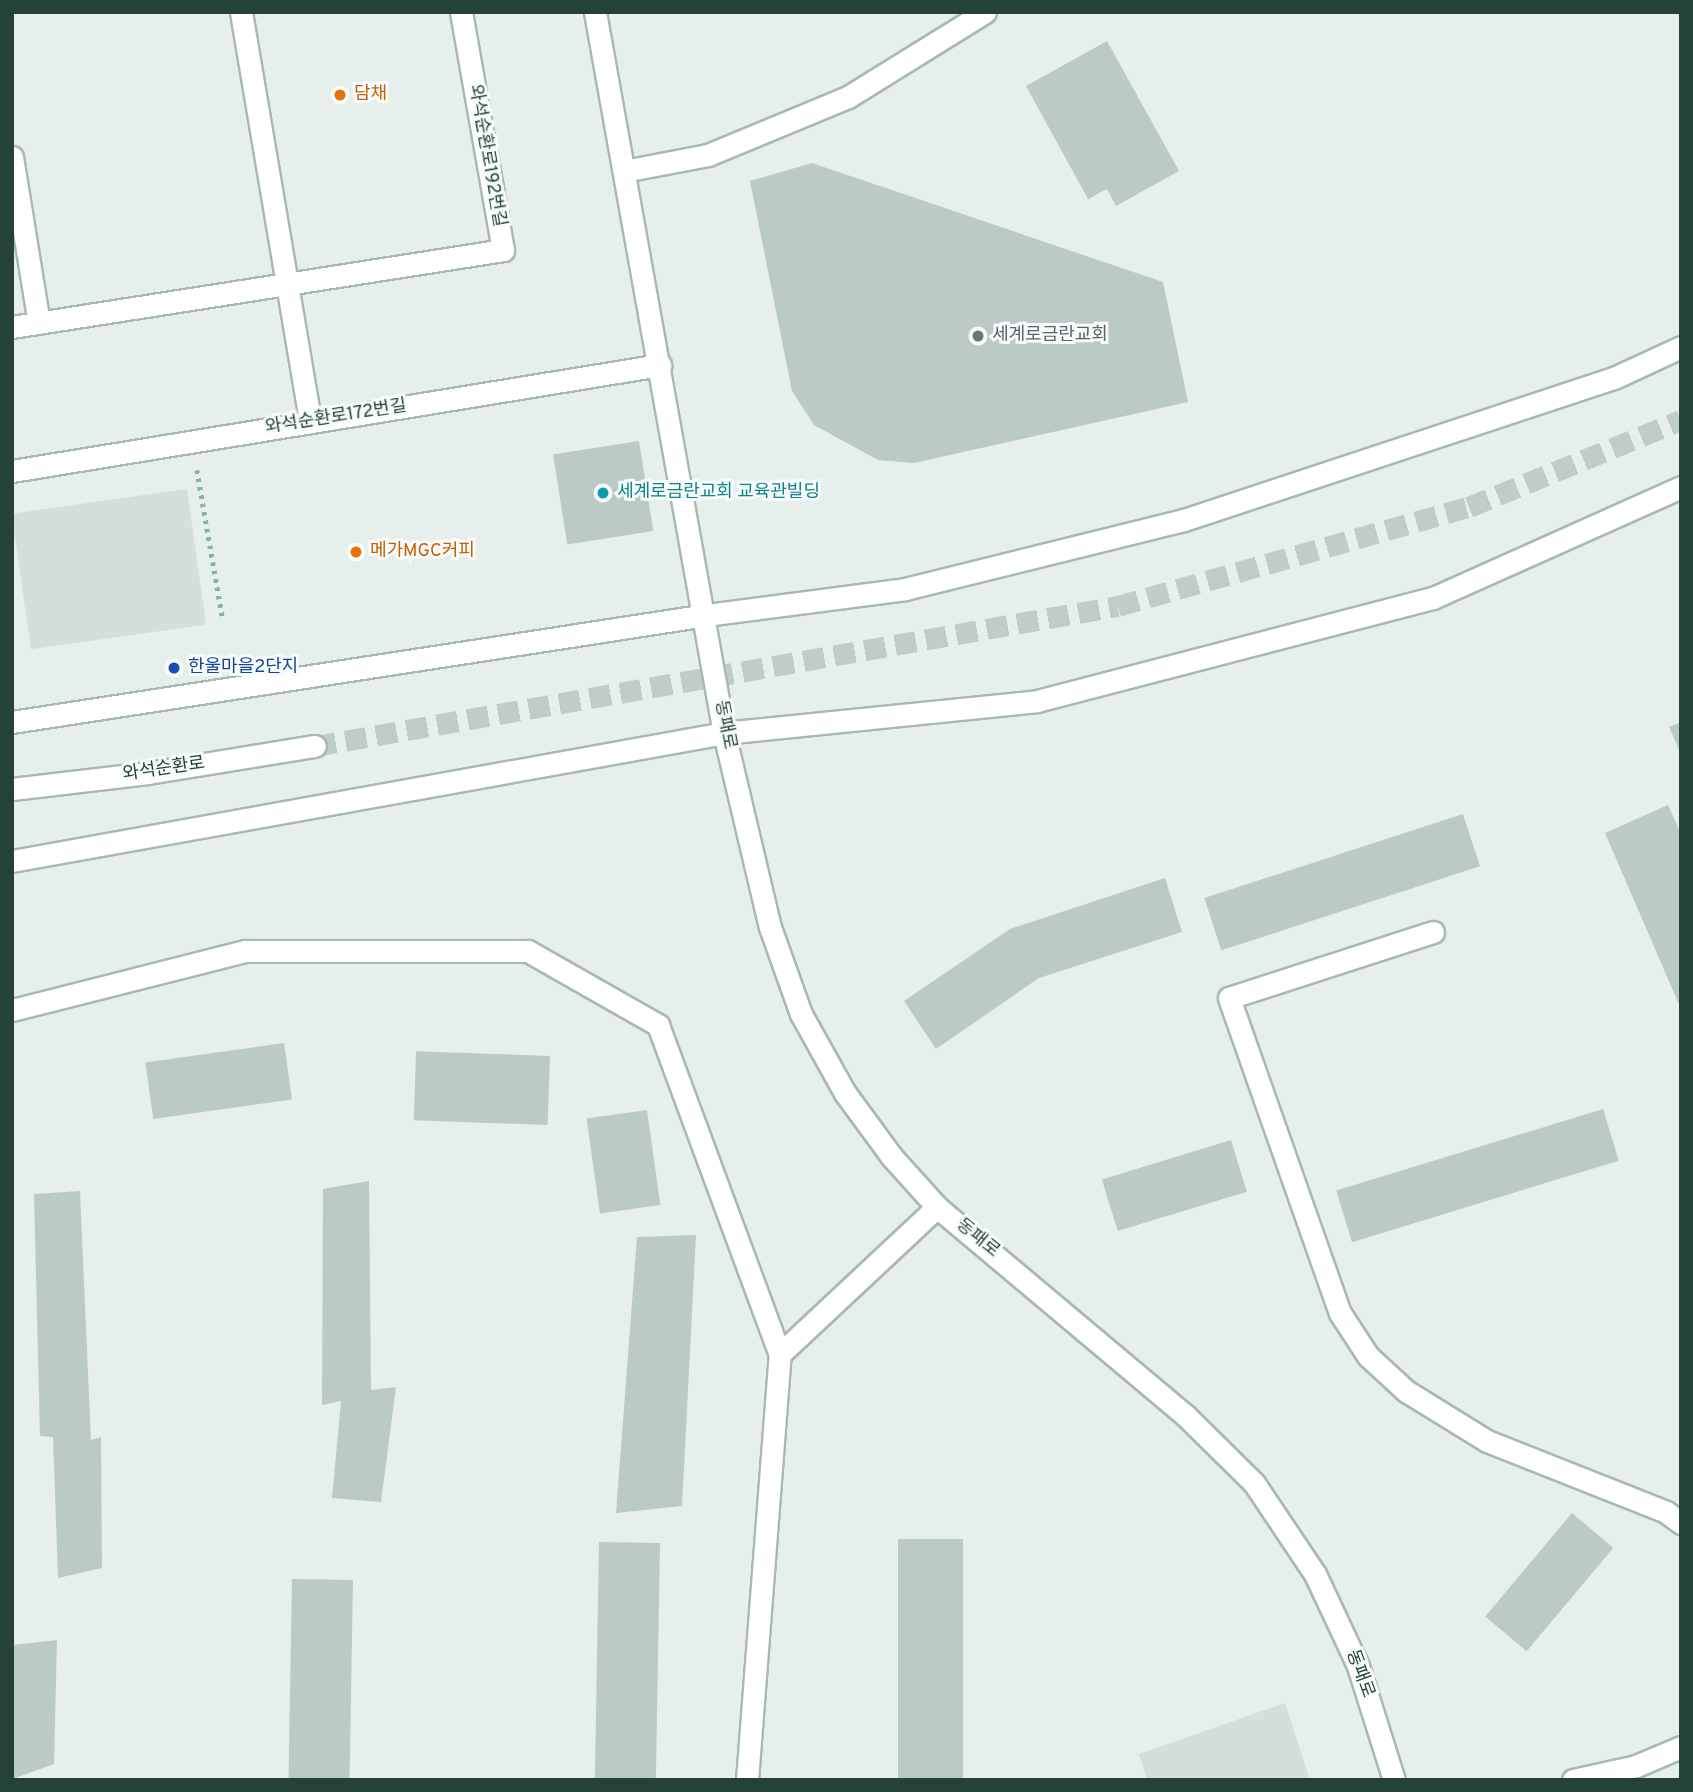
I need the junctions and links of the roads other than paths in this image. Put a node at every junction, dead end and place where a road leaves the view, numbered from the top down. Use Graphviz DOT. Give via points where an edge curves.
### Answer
graph roads {
  1 [pos="241,12"];
  2 [pos="461,12"];
  3 [pos="595,12"];
  4 [pos="985,12"];
  5 [pos="12,157"];
  6 [pos="624,172"];
  7 [pos="287,284"];
  8 [pos="39,323"];
  9 [pos="12,327"];
  10 [pos="1681,347"];
  11 [pos="660,365"];
  12 [pos="310,422"];
  13 [pos="12,471"];
  14 [pos="1681,487"];
  15 [pos="706,615"];
  16 [pos="12,722"];
  17 [pos="724,733"];
  18 [pos="315,746"];
  19 [pos="12,789"];
  20 [pos="12,860"];
  21 [pos="1433,932"];
  22 [pos="12,1010"];
  23 [pos="937,1207"];
  24 [pos="780,1354"];
  25 [pos="1681,1523"];
  26 [pos="1681,1747"];
  27 [pos="747,1780"];
  28 [pos="1394,1780"];
  29 [pos="1573,1780"];
  1 -- 7 [label="street"];
  2 -- 7 [label="street, 와석순환로192번길" via="503,250"];
  3 -- 6 [label="street"];
  4 -- 6 [label="street" via="848,97 708,155"];
  5 -- 8 [label="street"];
  6 -- 11 [label="street"];
  7 -- 8 [label="street, 와석순환로192번길"];
  7 -- 12 [label="street"];
  8 -- 9 [label="street, 와석순환로192번길"];
  10 -- 15 [label="street" via="1614,378 1184,520 905,589"];
  11 -- 12 [label="street, 와석순환로172번길"];
  11 -- 15 [label="street"];
  12 -- 13 [label="street, 와석순환로172번길"];
  14 -- 17 [label="street" via="1433,598 1050,697"];
  15 -- 16 [label="street"];
  15 -- 17 [label="street, 동패로"];
  17 -- 20 [label="street"];
  17 -- 23 [label="street, 동패로" via="770,927 801,1014 845,1093 892,1157"];
  18 -- 19 [label="street, 와석순환로"];
  21 -- 25 [label="street" via="1229,998 1340,1313 1368,1356 1406,1391 1487,1441 1666,1512"];
  22 -- 24 [label="street" via="245,951 528,951 658,1025"];
  23 -- 24 [label="street"];
  23 -- 28 [label="street, 동패로" via="1165,1397 1254,1483 1315,1574 1358,1667"];
  24 -- 27 [label="street"];
  26 -- 29 [label="street" via="1636,1766"];
}
